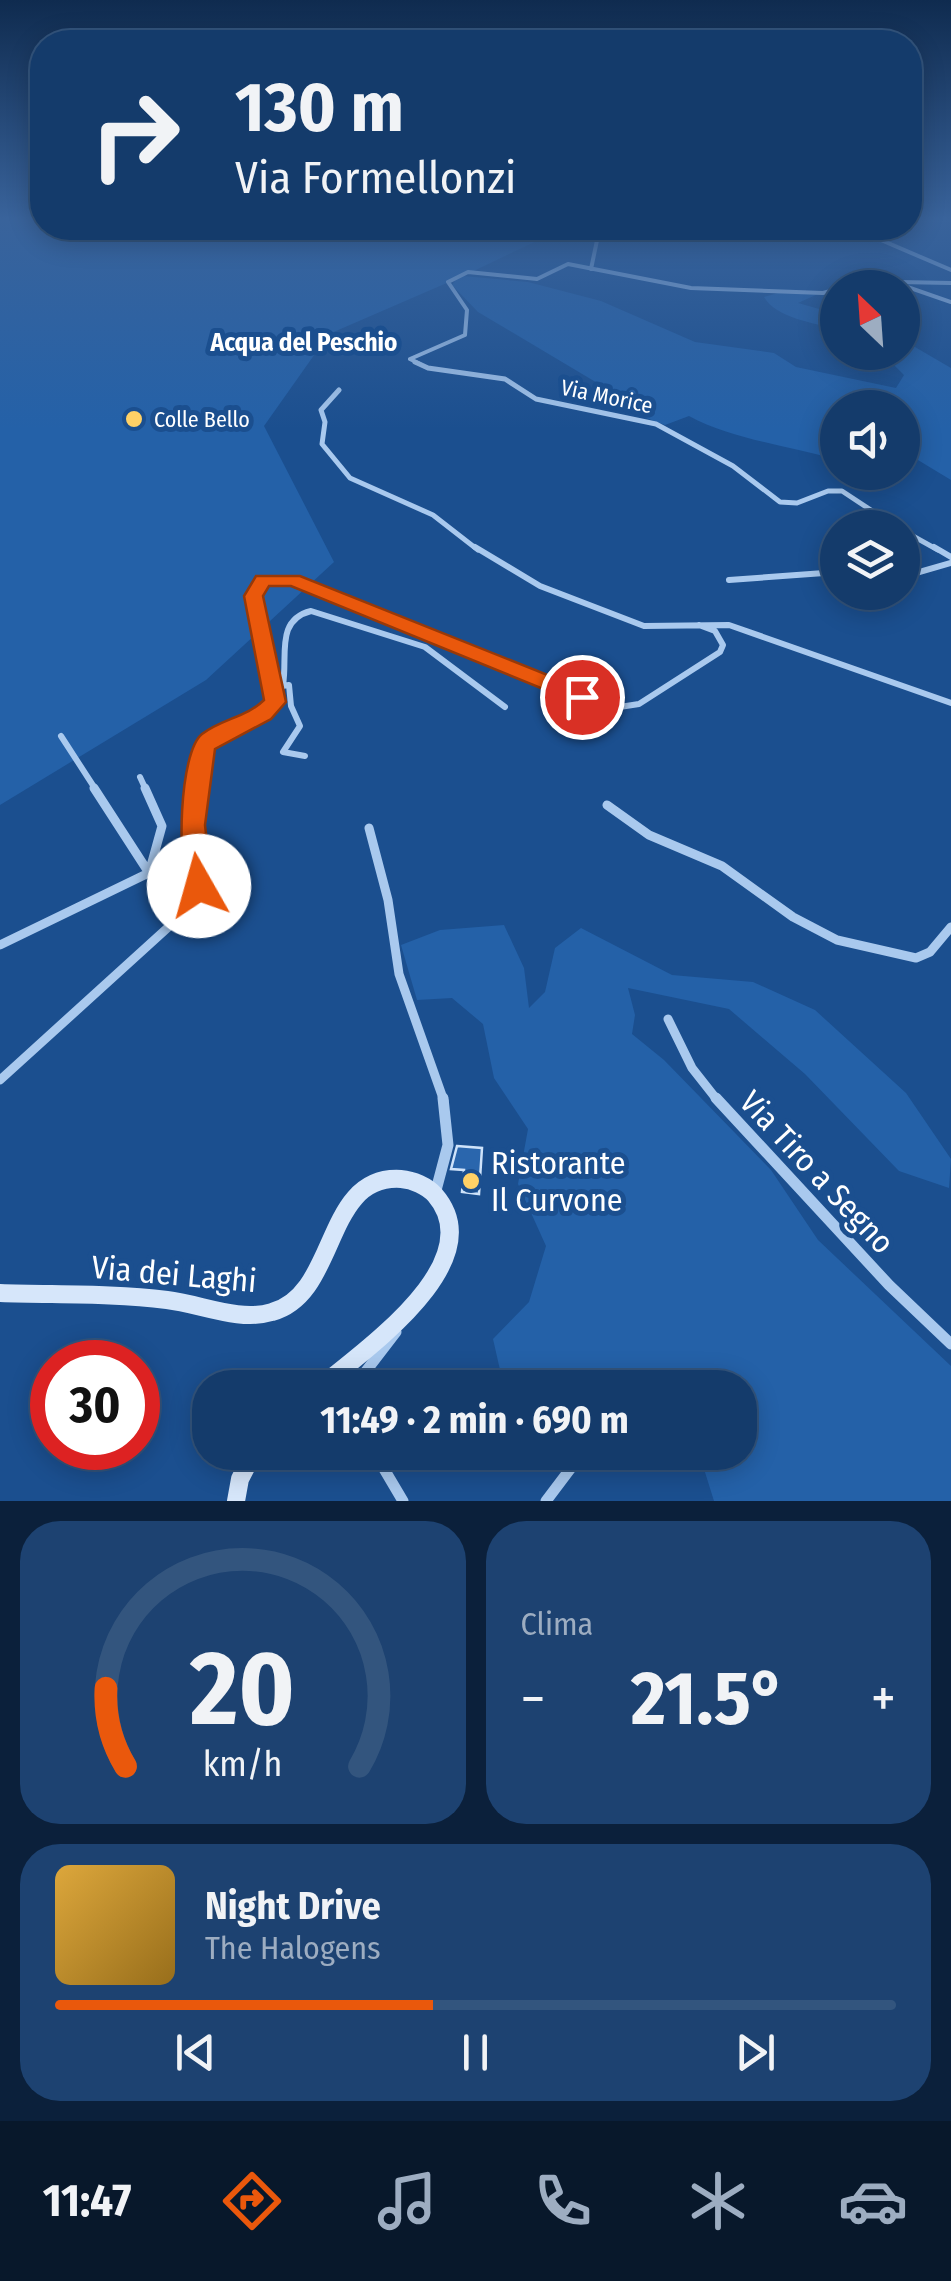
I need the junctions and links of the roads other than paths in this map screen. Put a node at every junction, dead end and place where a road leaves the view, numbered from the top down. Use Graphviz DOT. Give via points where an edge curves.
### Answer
graph roads {
  1 [pos="452,289"];
  2 [pos="720,289"];
  3 [pos="920,292"];
  4 [pos="820,293"];
  5 [pos="951,302"];
  6 [pos="339,390"];
  7 [pos="875,510"];
  8 [pos="920,541"];
  9 [pos="951,560"];
  10 [pos="920,571"];
  11 [pos="820,573"];
  12 [pos="729,580"];
  13 [pos="699,626"];
  14 [pos="283,685"];
  15 [pos="951,703"];
  16 [pos="505,707"];
  17 [pos="252,720"];
  18 [pos="60,736"];
  19 [pos="305,756"];
  20 [pos="140,776"];
  21 [pos="606,805"];
  22 [pos="368,828"];
  23 [pos="194,850"];
  24 [pos="149,872"];
  25 [pos="951,926"];
  26 [pos="0,945"];
  27 [pos="668,1018"];
  28 [pos="0,1080"];
  29 [pos="435,1194"];
  30 [pos="0,1293"];
  31 [pos="402,1312"];
  32 [pos="951,1344"];
  33 [pos="339,1370"];
  34 [pos="367,1370"];
  35 [pos="245,1470"];
  36 [pos="385,1470"];
  37 [pos="569,1470"];
  38 [pos="236,1501"];
  39 [pos="404,1501"];
  40 [pos="546,1501"];
  1 -- 7 [label="street, Via Morice" via="467,312 465,335 415,355 413,363 501,378 534,398 653,423 736,468 780,502 840,490"];
  2 -- 4 [label="street"];
  3 -- 5 [label="street"];
  6 -- 13 [label="street" via="322,408 321,440 347,476 433,515 527,580 639,624"];
  8 -- 9 [label="street, Via Morice"];
  9 -- 10 [label="street"];
  11 -- 12 [label="street"];
  13 -- 15 [label="street" via="731,625"];
  13 -- 17 [label="street" via="718,634 720,652 639,704 614,708 294,580 270,578 258,583 254,596 276,696"];
  14 -- 16 [label="street" via="289,623 311,611 422,646"];
  14 -- 17 [label="street" via="276,709"];
  14 -- 19 [label="street" via="292,688 300,726 283,752"];
  17 -- 23 [label="street" via="204,746"];
  18 -- 24 [label="street"];
  20 -- 24 [label="street" via="162,826"];
  21 -- 25 [label="street" via="649,835 722,866 814,930 855,946 916,958 930,952"];
  22 -- 29 [label="street" via="399,974 447,1109 448,1144"];
  23 -- 24 [label="street"];
  23 -- 28 [label="street" via="199,891 192,909"];
  24 -- 26 [label="street"];
  27 -- 32 [label="street, Via Tiro a Segno" via="698,1080 893,1292"];
  29 -- 30 [label="main road, Via dei Laghi" via="401,1179 364,1189 344,1210 313,1283 275,1312"];
  29 -- 31 [label="main road" via="453,1224 450,1255"];
  31 -- 33 [label="main road"];
  31 -- 34 [label="street" via="396,1332"];
  35 -- 38 [label="main road"];
  36 -- 39 [label="street"];
  37 -- 40 [label="street"];
}
